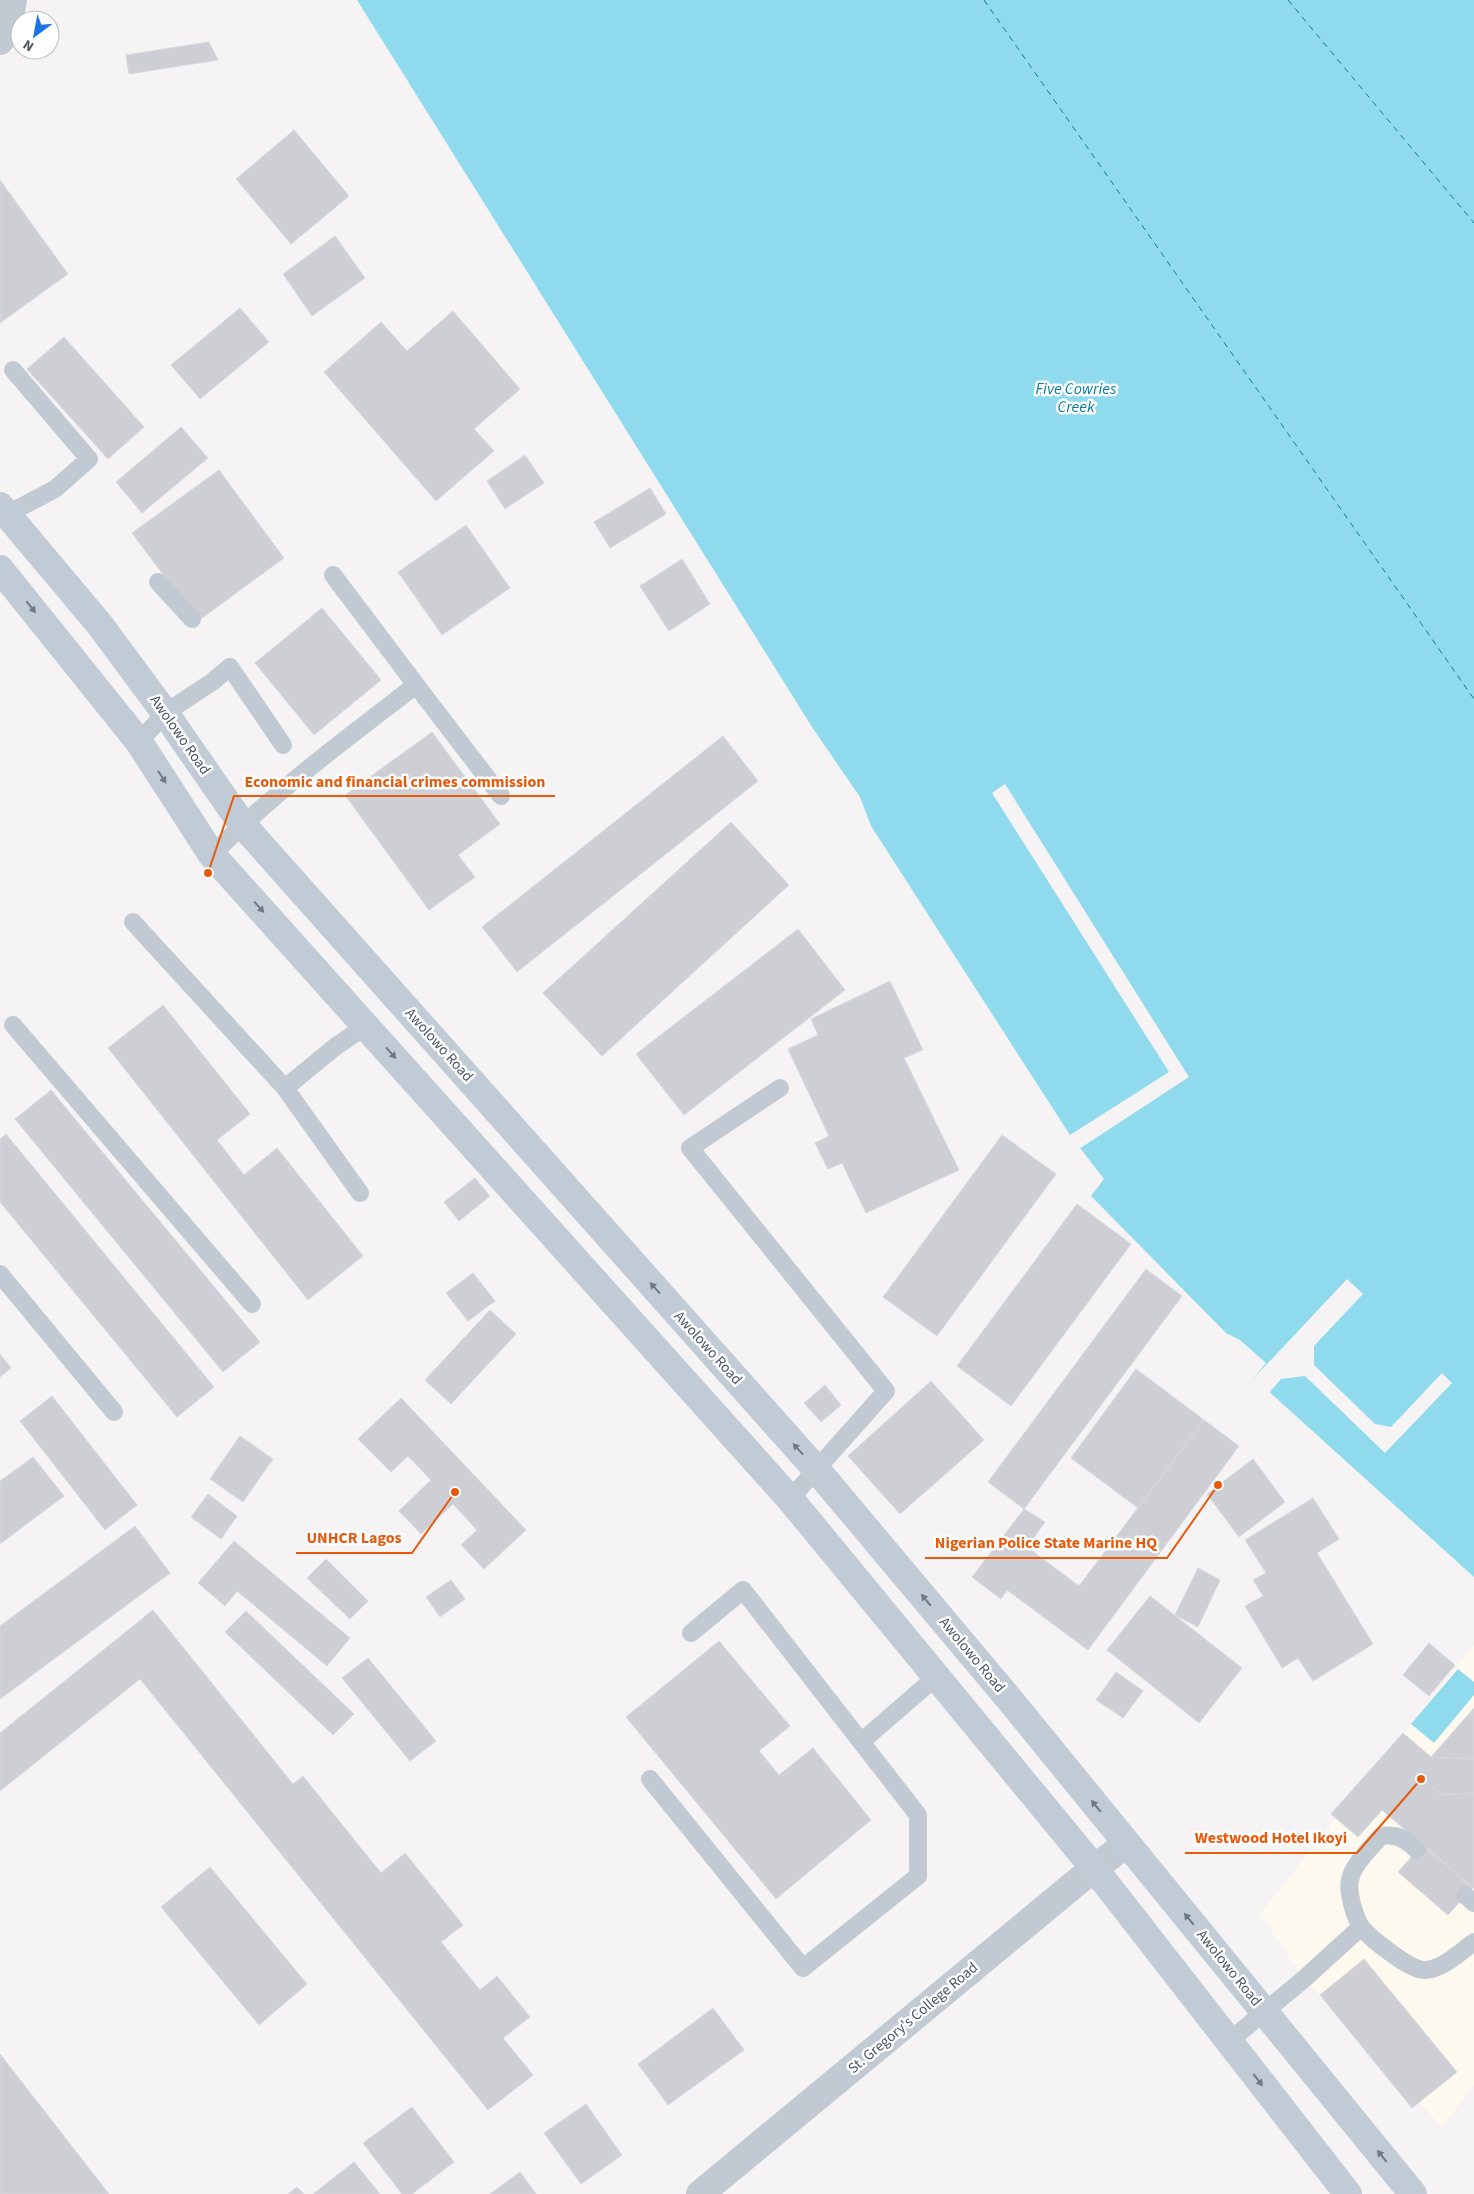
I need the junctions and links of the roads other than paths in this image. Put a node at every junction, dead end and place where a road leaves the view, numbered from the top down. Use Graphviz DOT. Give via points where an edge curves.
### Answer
graph roads {
  1 [pos="13,0"];
  2 [pos="0,41"];
  3 [pos="13,370"];
  4 [pos="2,512"];
  5 [pos="0,569"];
  6 [pos="333,575"];
  7 [pos="158,582"];
  8 [pos="192,619"];
  9 [pos="416,685"];
  10 [pos="165,713"];
  11 [pos="139,742"];
  12 [pos="283,744"];
  13 [pos="501,796"];
  14 [pos="242,824"];
  15 [pos="212,855"];
  16 [pos="133,922"];
  17 [pos="13,1025"];
  18 [pos="366,1026"];
  19 [pos="285,1088"];
  20 [pos="780,1088"];
  21 [pos="360,1193"];
  22 [pos="0,1274"];
  23 [pos="252,1304"];
  24 [pos="114,1412"];
  25 [pos="816,1469"];
  26 [pos="790,1499"];
  27 [pos="691,1633"];
  28 [pos="936,1677"];
  29 [pos="861,1742"];
  30 [pos="650,1779"];
  31 [pos="1127,1844"];
  32 [pos="1417,1850"];
  33 [pos="1094,1868"];
  34 [pos="1361,1927"];
  35 [pos="1474,1942"];
  36 [pos="1264,2011"];
  37 [pos="1228,2042"];
  38 [pos="700,2194"];
  39 [pos="1348,2194"];
  40 [pos="1413,2194"];
  1 -- 2 [label="street" via="9,22"];
  3 -- 4 [label="lane" via="89,459 55,489"];
  4 -- 10 [label="main road, Awolowo Road" via="100,625"];
  5 -- 11 [label="main road, one-way"];
  6 -- 9 [label="lane"];
  7 -- 8 [label="lane"];
  9 -- 13 [label="lane"];
  9 -- 14 [label="lane" via="293,779"];
  10 -- 11 [label="lane"];
  10 -- 12 [label="lane" via="230,667"];
  10 -- 14 [label="main road, Awolowo Road"];
  11 -- 15 [label="main road, one-way"];
  14 -- 15 [label="lane"];
  25 -- 14 [label="main road, Awolowo Road, one-way"];
  15 -- 18 [label="main road, one-way"];
  16 -- 19 [label="lane"];
  17 -- 23 [label="lane"];
  18 -- 19 [label="lane"];
  18 -- 26 [label="main road, one-way"];
  19 -- 21 [label="lane"];
  20 -- 25 [label="lane" via="690,1148 886,1392"];
  22 -- 24 [label="lane"];
  25 -- 26 [label="lane"];
  31 -- 25 [label="main road, Awolowo Road, one-way"];
  26 -- 28 [label="main road"];
  27 -- 29 [label="lane" via="743,1590"];
  28 -- 29 [label="lane"];
  28 -- 33 [label="main road"];
  29 -- 30 [label="lane" via="918,1815 918,1876 803,1968"];
  31 -- 33 [label="street, St. Gregory's College Road"];
  36 -- 31 [label="main road, Awolowo Road, one-way"];
  32 -- 34 [label="lane" via="1404,1838 1381,1836 1352,1871 1349,1895"];
  33 -- 37 [label="main road"];
  33 -- 38 [label="street, St. Gregory's College Road"];
  34 -- 35 [label="lane" via="1407,1966 1423,1970 1436,1968"];
  34 -- 36 [label="lane"];
  36 -- 37 [label="lane"];
  40 -- 36 [label="main road, Awolowo Road, one-way"];
  37 -- 39 [label="main road, one-way"];
}
